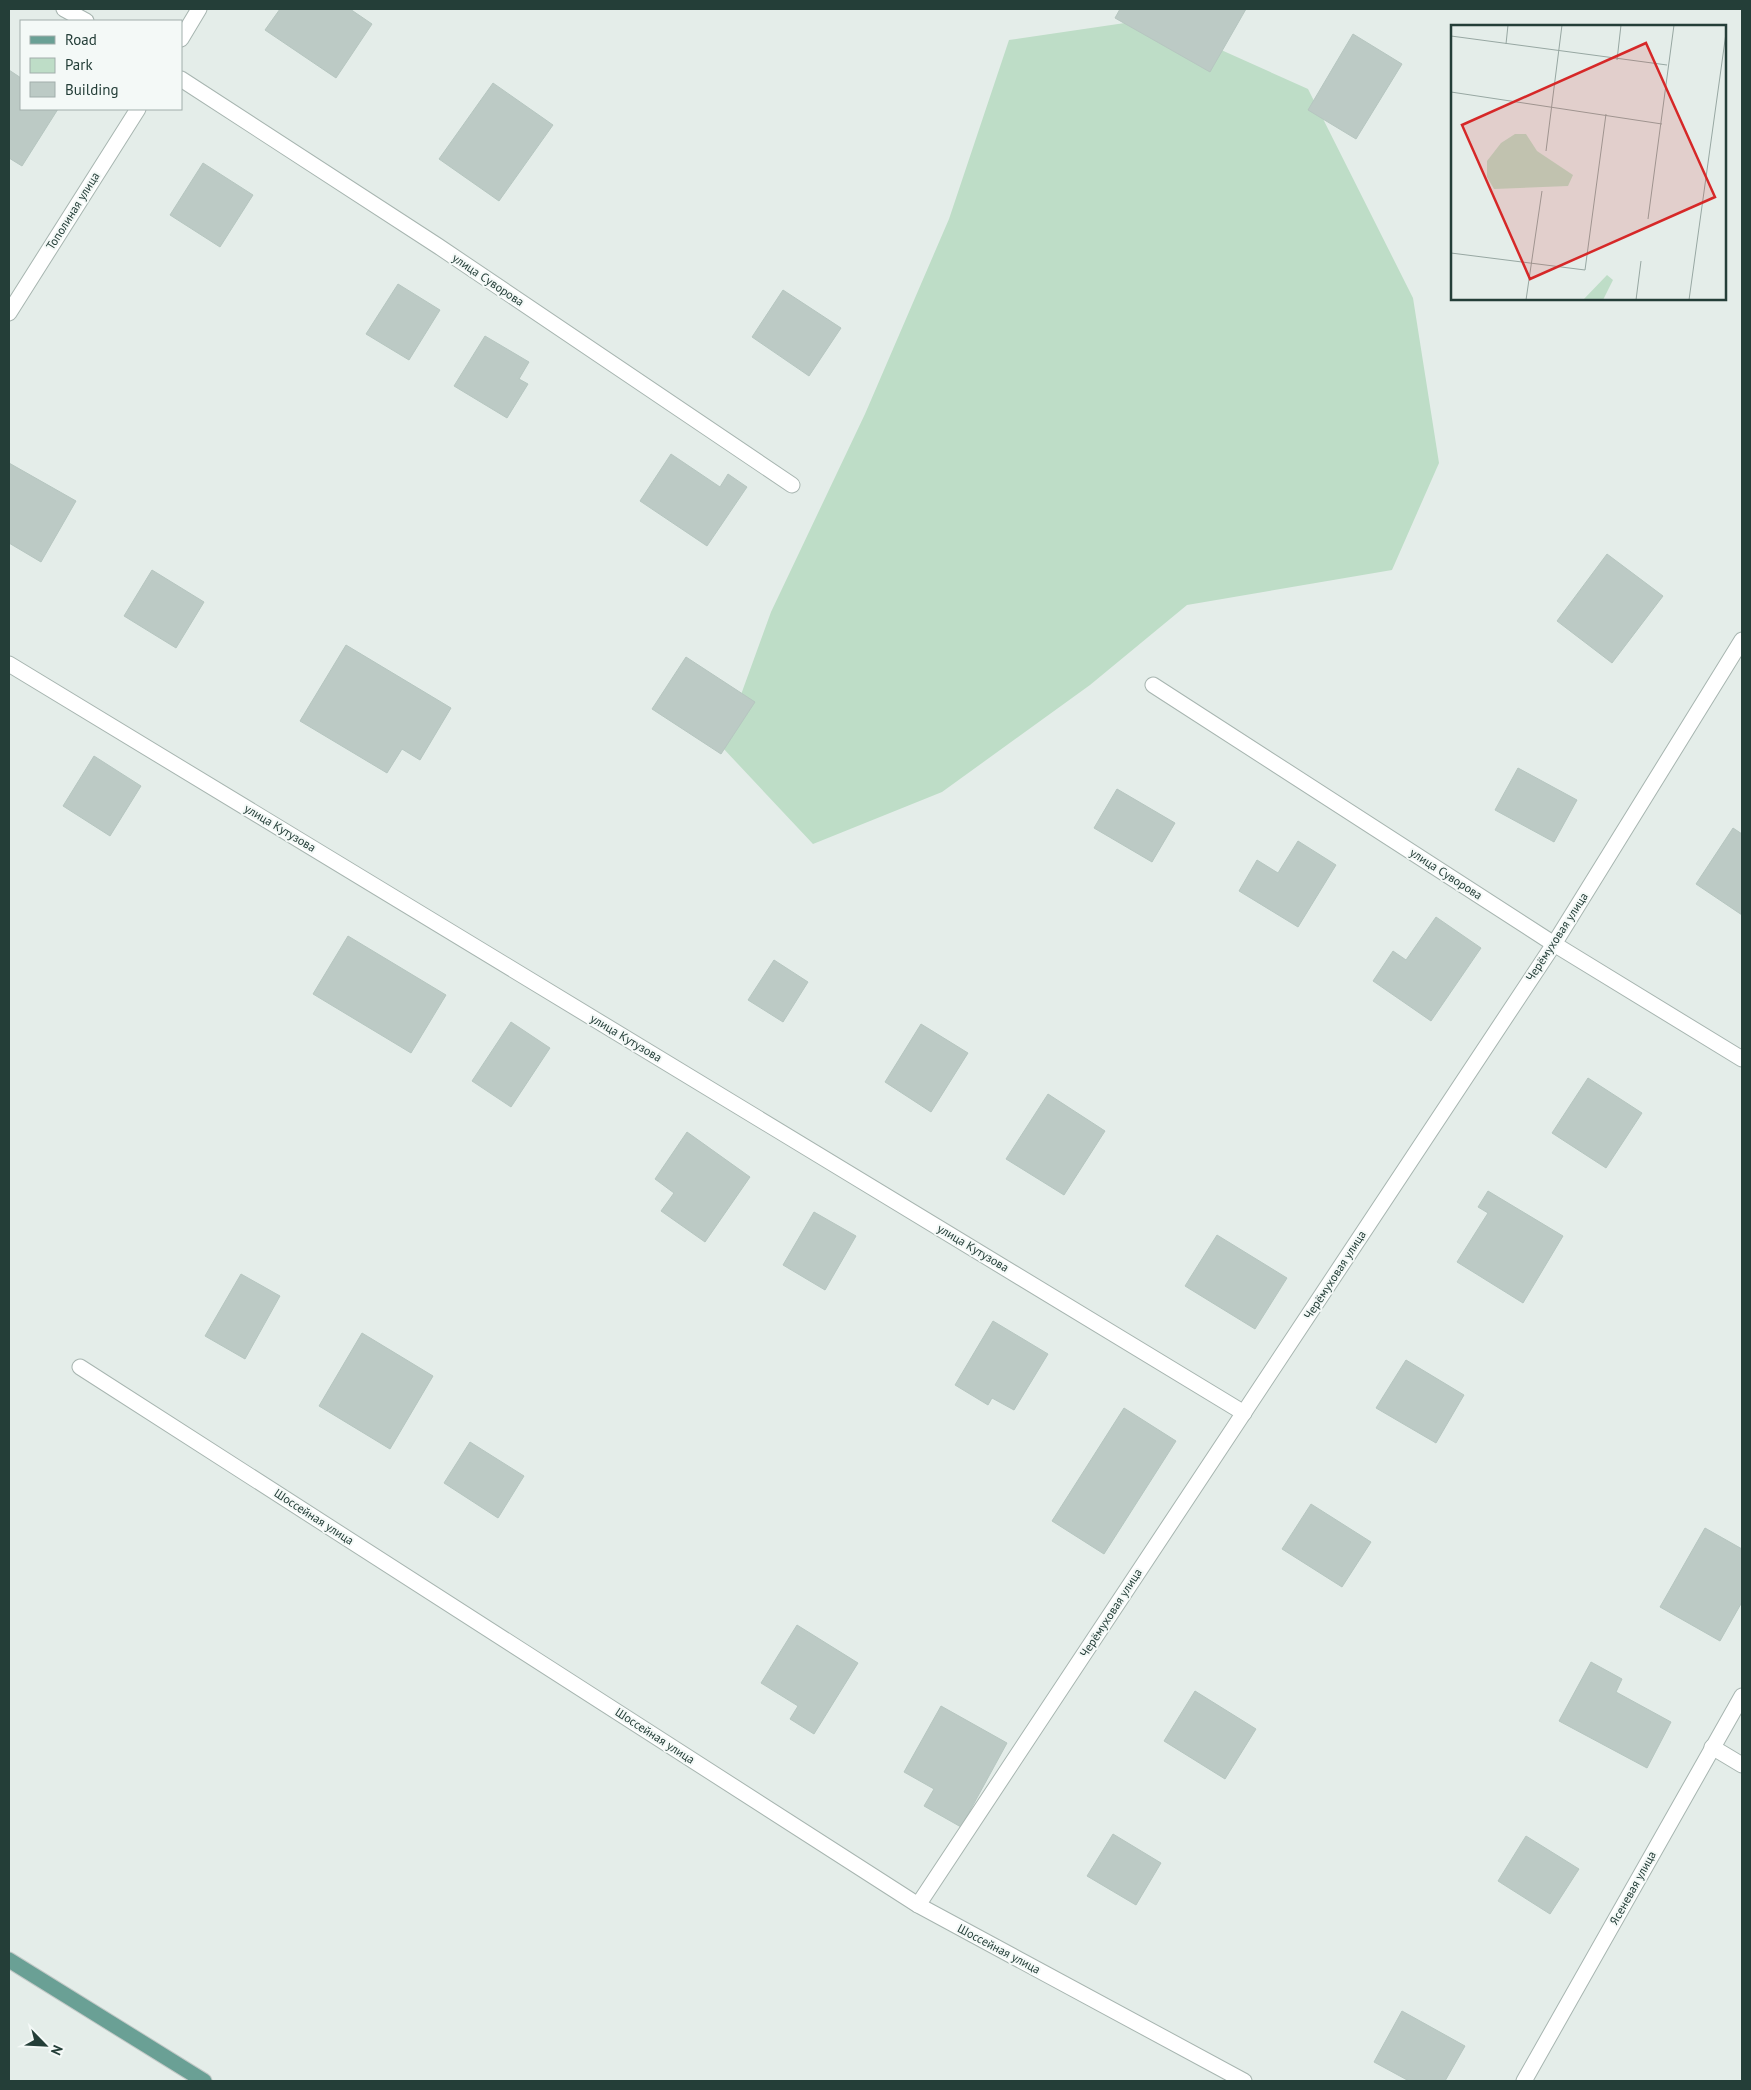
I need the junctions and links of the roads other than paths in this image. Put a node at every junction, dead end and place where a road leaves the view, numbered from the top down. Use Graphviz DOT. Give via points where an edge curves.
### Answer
graph roads {
  1 [pos="64,9"];
  2 [pos="199,9"];
  3 [pos="84,20"];
  4 [pos="182,37"];
  5 [pos="182,80"];
  6 [pos="137,110"];
  7 [pos="9,314"];
  8 [pos="792,485"];
  9 [pos="1742,640"];
  10 [pos="9,664"];
  11 [pos="1153,685"];
  12 [pos="1554,944"];
  13 [pos="1742,1059"];
  14 [pos="80,1367"];
  15 [pos="1244,1413"];
  16 [pos="1742,1696"];
  17 [pos="1712,1747"];
  18 [pos="1742,1765"];
  19 [pos="918,1905"];
  20 [pos="9,1960"];
  21 [pos="204,2081"];
  22 [pos="1244,2081"];
  23 [pos="1524,2081"];
  1 -- 3 [label="street"];
  2 -- 4 [label="street"];
  5 -- 8 [label="street, улица Суворова" via="438,246"];
  6 -- 7 [label="street, Тополиная улица"];
  9 -- 12 [label="street, Черёмуховая улица"];
  10 -- 15 [label="street, улица Кутузова"];
  11 -- 12 [label="street, улица Суворова"];
  12 -- 13 [label="street, улица Суворова"];
  12 -- 15 [label="street, Черёмуховая улица"];
  14 -- 19 [label="street, Шоссейная улица"];
  15 -- 19 [label="street, Черёмуховая улица"];
  16 -- 17 [label="street, Ясеневая улица"];
  17 -- 18 [label="street"];
  17 -- 23 [label="street, Ясеневая улица"];
  19 -- 22 [label="street, Шоссейная улица"];
  20 -- 21 [label="main road"];
}
